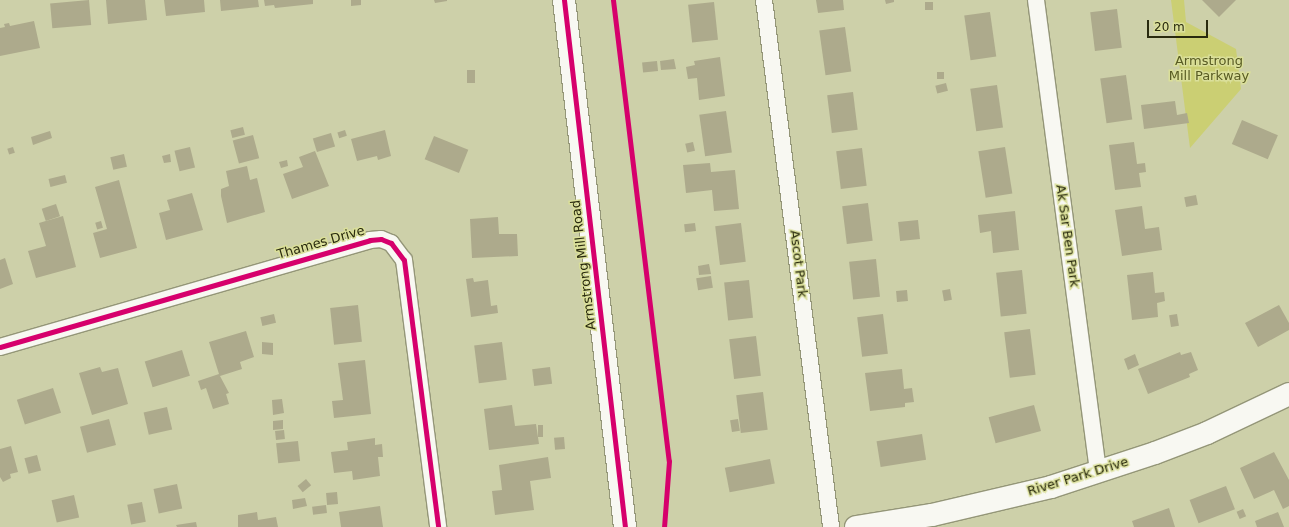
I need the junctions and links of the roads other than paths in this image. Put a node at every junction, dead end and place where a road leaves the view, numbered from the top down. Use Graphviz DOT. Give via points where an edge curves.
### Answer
graph roads {
  1 [pos="564,0"];
  2 [pos="764,0"];
  3 [pos="1036,0"];
  4 [pos="0,347"];
  5 [pos="1289,394"];
  6 [pos="1098,471"];
  7 [pos="438,527"];
  8 [pos="625,527"];
  9 [pos="831,527"];
  10 [pos="856,527"];
  1 -- 8 [label="main road, Armstrong Mill Road"];
  2 -- 9 [label="street, Ascot Park"];
  3 -- 6 [label="street, Ak Sar Ben Park"];
  4 -- 7 [label="street, Thames Drive" via="370,240 381,239 391,243 404,260"];
  5 -- 6 [label="main road, River Park Drive" via="1207,433 1155,454"];
  6 -- 10 [label="main road, River Park Drive" via="998,501"];
}
